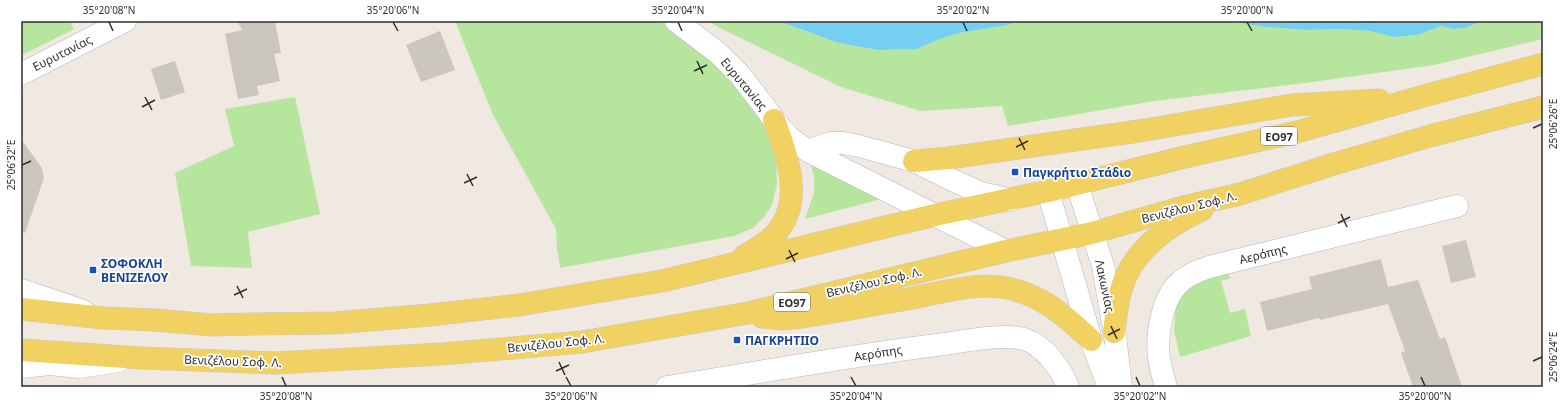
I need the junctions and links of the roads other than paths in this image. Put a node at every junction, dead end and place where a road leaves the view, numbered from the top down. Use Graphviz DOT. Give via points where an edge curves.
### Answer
graph roads {
  1 [pos="125,21"];
  2 [pos="676,21"];
  3 [pos="1543,64"];
  4 [pos="21,74"];
  5 [pos="1420,97"];
  6 [pos="1543,107"];
  7 [pos="774,120"];
  8 [pos="808,151"];
  9 [pos="914,161"];
  10 [pos="1077,184"];
  11 [pos="1048,191"];
  12 [pos="1240,194"];
  13 [pos="1011,200"];
  14 [pos="1457,206"];
  15 [pos="935,215"];
  16 [pos="1092,233"];
  17 [pos="1062,239"];
  18 [pos="1006,251"];
  19 [pos="729,265"];
  20 [pos="21,290"];
  21 [pos="21,310"];
  22 [pos="748,313"];
  23 [pos="103,318"];
  24 [pos="1114,332"];
  25 [pos="1091,340"];
  26 [pos="21,350"];
  27 [pos="141,358"];
  28 [pos="21,367"];
  29 [pos="667,387"];
  30 [pos="1068,387"];
  31 [pos="1109,387"];
  32 [pos="1121,387"];
  33 [pos="1166,387"];
  1 -- 4 [label="street, Ευρυτανίας"];
  2 -- 7 [label="street, Ευρυτανίας" via="718,53 740,76"];
  3 -- 5 [label="main road, ΕΟ97"];
  5 -- 9 [label="main road" via="1292,105 1139,131"];
  5 -- 10 [label="main road, ΕΟ97" via="1297,132"];
  6 -- 12 [label="main road, Βενιζέλου Σοφ. Λ. / ΕΟ97" via="1423,138"];
  7 -- 8 [label="street, Ευρυτανίας" via="789,137"];
  7 -- 19 [label="main road" via="788,161 791,193 788,209 781,228 767,241"];
  8 -- 9 [label="street" via="831,143 843,143"];
  8 -- 15 [label="street, Ευρυτανίας"];
  9 -- 13 [label="street" via="981,193"];
  10 -- 11 [label="main road, ΕΟ97"];
  10 -- 16 [label="street, Λακωνίας"];
  11 -- 13 [label="main road, ΕΟ97"];
  11 -- 17 [label="street"];
  12 -- 16 [label="main road, Βενιζέλου Σοφ. Λ. / ΕΟ97"];
  12 -- 24 [label="main road" via="1201,210 1147,245 1133,264 1122,286"];
  13 -- 15 [label="main road, ΕΟ97"];
  14 -- 33 [label="street, Αερόπης" via="1193,273 1177,284 1160,324 1158,349"];
  15 -- 18 [label="street, Ευρυτανίας"];
  15 -- 19 [label="main road, ΕΟ97"];
  16 -- 17 [label="main road, Βενιζέλου Σοφ. Λ. / ΕΟ97"];
  16 -- 24 [label="street, Λακωνίας" via="1103,266"];
  17 -- 18 [label="main road, Βενιζέλου Σοφ. Λ. / ΕΟ97"];
  17 -- 25 [label="street"];
  18 -- 22 [label="main road, Βενιζέλου Σοφ. Λ. / ΕΟ97"];
  19 -- 23 [label="main road, ΕΟ97" via="662,281 519,305 335,323 212,325"];
  20 -- 23 [label="street"];
  21 -- 23 [label="main road, ΕΟ97"];
  22 -- 25 [label="main road" via="782,319 956,289 997,287 1018,290 1059,311"];
  22 -- 27 [label="main road, Βενιζέλου Σοφ. Λ. / ΕΟ97" via="582,342 442,354 275,363"];
  24 -- 32 [label="street, Λακωνίας"];
  25 -- 31 [label="street"];
  26 -- 27 [label="main road, Βενιζέλου Σοφ. Λ. / ΕΟ97"];
  27 -- 28 [label="street" via="79,367 50,364"];
  29 -- 30 [label="street, Αερόπης" via="900,349 1003,338 1021,339 1032,343 1057,366"];
}
